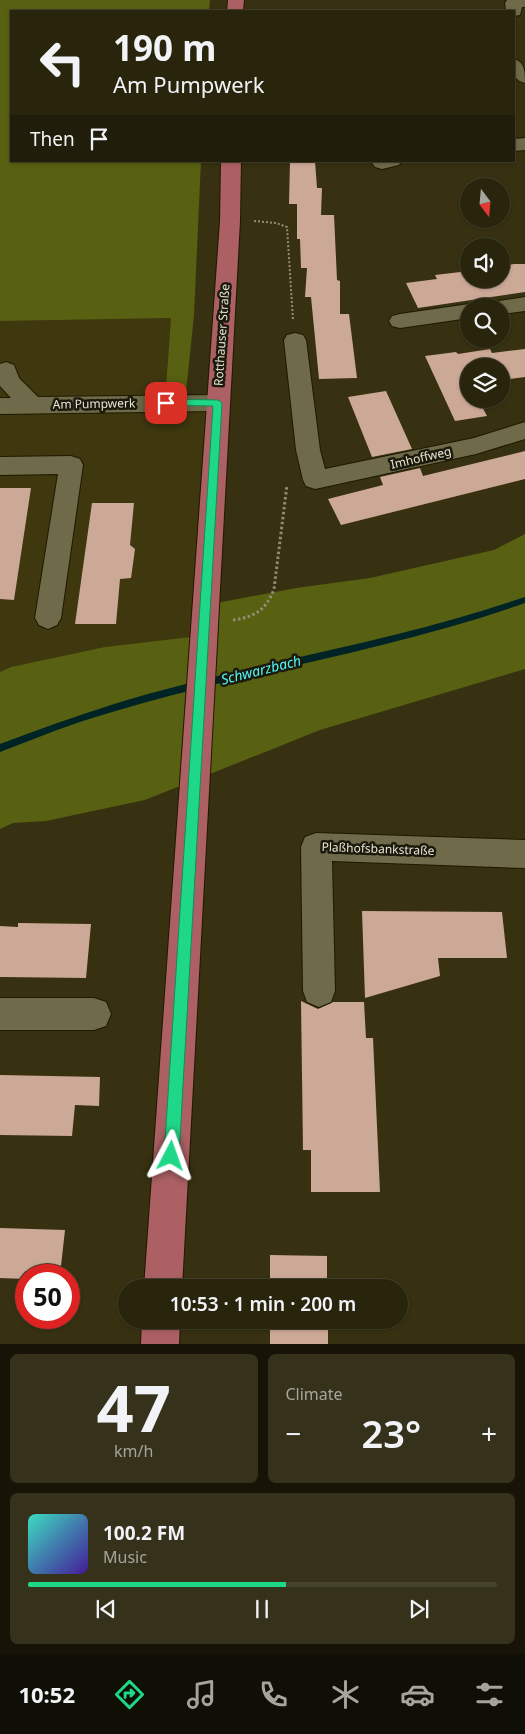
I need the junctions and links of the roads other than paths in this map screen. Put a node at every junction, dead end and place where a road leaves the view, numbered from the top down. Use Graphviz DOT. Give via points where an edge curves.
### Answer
graph roads {
  1 [pos="525,2"];
  2 [pos="514,10"];
  3 [pos="232,162"];
  4 [pos="525,304"];
  5 [pos="510,306"];
  6 [pos="460,312"];
  7 [pos="400,321"];
  8 [pos="295,340"];
  9 [pos="6,370"];
  10 [pos="218,403"];
  11 [pos="0,406"];
  12 [pos="32,406"];
  13 [pos="525,430"];
  14 [pos="0,466"];
  15 [pos="48,618"];
  16 [pos="525,854"];
  17 [pos="319,991"];
  18 [pos="0,1014"];
  19 [pos="94,1014"];
  20 [pos="164,1279"];
  21 [pos="161,1329"];
  22 [pos="160,1344"];
  1 -- 2 [label="street" via="513,3"];
  3 -- 10 [label="main road, Rotthauser Straße"];
  4 -- 5 [label="street"];
  6 -- 7 [label="street"];
  8 -- 13 [label="street, Imhoffweg" via="308,450 315,480 476,446"];
  9 -- 12 [label="street" via="8,381"];
  10 -- 12 [label="street, Am Pumpwerk"];
  10 -- 20 [label="main road, Rotthauser Straße"];
  11 -- 12 [label="street, Am Pumpwerk"];
  14 -- 15 [label="street" via="71,465"];
  16 -- 17 [label="street, Plaßhofsbankstraße" via="316,848"];
  18 -- 19 [label="street"];
  21 -- 22 [label="main road"];
}
